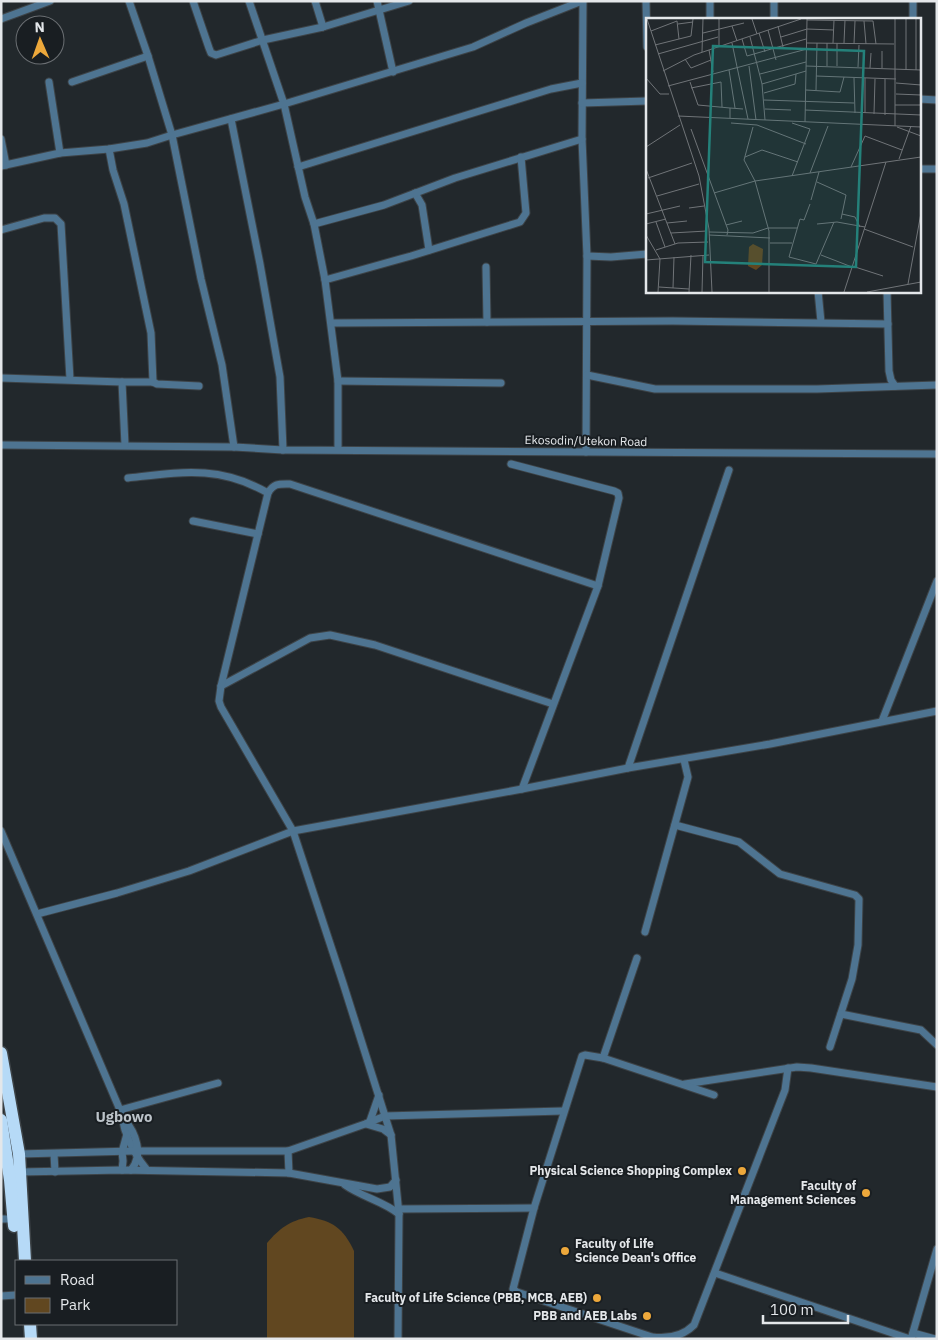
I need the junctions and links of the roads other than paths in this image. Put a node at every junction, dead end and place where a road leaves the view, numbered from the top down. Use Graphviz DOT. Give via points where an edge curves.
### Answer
graph roads {
  1 [pos="50,1"];
  2 [pos="129,1"];
  3 [pos="193,1"];
  4 [pos="249,1"];
  5 [pos="315,1"];
  6 [pos="376,1"];
  7 [pos="409,1"];
  8 [pos="582,1"];
  9 [pos="646,1"];
  10 [pos="710,1"];
  11 [pos="774,1"];
  12 [pos="913,1"];
  13 [pos="37,3"];
  14 [pos="379,10"];
  15 [pos="646,18"];
  16 [pos="710,18"];
  17 [pos="774,18"];
  18 [pos="913,18"];
  19 [pos="1,19"];
  20 [pos="323,27"];
  21 [pos="263,40"];
  22 [pos="148,56"];
  23 [pos="393,72"];
  24 [pos="49,82"];
  25 [pos="72,82"];
  26 [pos="582,83"];
  27 [pos="920,99"];
  28 [pos="937,100"];
  29 [pos="646,101"];
  30 [pos="582,103"];
  31 [pos="284,104"];
  32 [pos="231,119"];
  33 [pos="172,135"];
  34 [pos="1,139"];
  35 [pos="582,139"];
  36 [pos="109,149"];
  37 [pos="60,153"];
  38 [pos="520,157"];
  39 [pos="3,165"];
  40 [pos="298,167"];
  41 [pos="920,169"];
  42 [pos="937,169"];
  43 [pos="415,193"];
  44 [pos="314,224"];
  45 [pos="1,230"];
  46 [pos="429,250"];
  47 [pos="646,254"];
  48 [pos="587,256"];
  49 [pos="486,267"];
  50 [pos="326,280"];
  51 [pos="818,292"];
  52 [pos="887,292"];
  53 [pos="332,322"];
  54 [pos="488,322"];
  55 [pos="586,322"];
  56 [pos="821,322"];
  57 [pos="888,324"];
  58 [pos="587,376"];
  59 [pos="1,378"];
  60 [pos="70,379"];
  61 [pos="338,381"];
  62 [pos="122,382"];
  63 [pos="154,382"];
  64 [pos="501,383"];
  65 [pos="937,385"];
  66 [pos="199,386"];
  67 [pos="895,386"];
  68 [pos="1,445"];
  69 [pos="124,445"];
  70 [pos="234,447"];
  71 [pos="338,449"];
  72 [pos="283,450"];
  73 [pos="586,452"];
  74 [pos="937,454"];
  75 [pos="511,464"];
  76 [pos="729,470"];
  77 [pos="128,478"];
  78 [pos="268,493"];
  79 [pos="193,521"];
  80 [pos="258,534"];
  81 [pos="937,581"];
  82 [pos="598,586"];
  83 [pos="221,686"];
  84 [pos="553,704"];
  85 [pos="937,711"];
  86 [pos="882,722"];
  87 [pos="684,760"];
  88 [pos="628,768"];
  89 [pos="522,790"];
  90 [pos="675,825"];
  91 [pos="293,831"];
  92 [pos="1,832"];
  93 [pos="37,914"];
  94 [pos="645,932"];
  95 [pos="637,958"];
  96 [pos="841,1014"];
  97 [pos="937,1045"];
  98 [pos="830,1047"];
  99 [pos="1,1053"];
  100 [pos="603,1058"];
  101 [pos="788,1068"];
  102 [pos="218,1083"];
  103 [pos="682,1085"];
  104 [pos="937,1087"];
  105 [pos="379,1095"];
  106 [pos="714,1095"];
  107 [pos="120,1110"];
  108 [pos="563,1111"];
  109 [pos="385,1116"];
  110 [pos="124,1119"];
  111 [pos="1,1120"];
  112 [pos="368,1123"];
  113 [pos="127,1134"];
  114 [pos="391,1135"];
  115 [pos="3,1148"];
  116 [pos="288,1150"];
  117 [pos="122,1152"];
  118 [pos="138,1153"];
  119 [pos="19,1154"];
  120 [pos="54,1154"];
  121 [pos="122,1170"];
  122 [pos="131,1170"];
  123 [pos="147,1170"];
  124 [pos="19,1172"];
  125 [pos="54,1172"];
  126 [pos="288,1172"];
  127 [pos="396,1180"];
  128 [pos="342,1183"];
  129 [pos="534,1208"];
  130 [pos="399,1211"];
  131 [pos="7,1219"];
  132 [pos="937,1248"];
  133 [pos="16,1260"];
  134 [pos="25,1260"];
  135 [pos="715,1273"];
  136 [pos="15,1295"];
  137 [pos="1,1296"];
  138 [pos="21,1325"];
  139 [pos="30,1325"];
  140 [pos="911,1337"];
  141 [pos="23,1339"];
  142 [pos="31,1339"];
  143 [pos="398,1339"];
  144 [pos="935,1339"];
  1 -- 13 [label="street"];
  2 -- 22 [label="street"];
  3 -- 21 [label="street" via="211,53 216,55"];
  4 -- 21 [label="street"];
  5 -- 20 [label="street"];
  6 -- 14 [label="street"];
  7 -- 14 [label="street"];
  8 -- 23 [label="street" via="473,47"];
  8 -- 26 [label="street"];
  9 -- 15 [label="street"];
  10 -- 16 [label="street"];
  11 -- 17 [label="street"];
  12 -- 18 [label="street"];
  13 -- 19 [label="street"];
  14 -- 20 [label="street"];
  14 -- 23 [label="street"];
  20 -- 21 [label="street"];
  21 -- 31 [label="street"];
  22 -- 25 [label="street"];
  22 -- 33 [label="street"];
  23 -- 31 [label="street"];
  24 -- 37 [label="street"];
  26 -- 30 [label="street"];
  26 -- 40 [label="street" via="552,89"];
  27 -- 28 [label="street"];
  29 -- 30 [label="street"];
  30 -- 35 [label="street"];
  31 -- 32 [label="street"];
  31 -- 40 [label="street"];
  32 -- 33 [label="street"];
  32 -- 72 [label="street" via="280,377"];
  33 -- 36 [label="street"];
  33 -- 70 [label="street" via="222,365"];
  34 -- 39 [label="street"];
  35 -- 38 [label="street"];
  35 -- 48 [label="street"];
  36 -- 37 [label="street"];
  36 -- 63 [label="street" via="151,333"];
  37 -- 39 [label="street"];
  38 -- 43 [label="street"];
  38 -- 46 [label="street" via="524,218 520,222"];
  40 -- 44 [label="street"];
  41 -- 42 [label="street"];
  43 -- 44 [label="street"];
  43 -- 46 [label="street" via="422,205"];
  44 -- 50 [label="street"];
  45 -- 60 [label="street" via="44,218 55,218 61,224"];
  46 -- 50 [label="street"];
  47 -- 48 [label="street"];
  48 -- 55 [label="street"];
  49 -- 54 [label="street"];
  50 -- 53 [label="street"];
  51 -- 56 [label="street"];
  52 -- 57 [label="street"];
  53 -- 54 [label="street"];
  53 -- 61 [label="street"];
  54 -- 55 [label="street"];
  55 -- 56 [label="street"];
  55 -- 58 [label="street"];
  56 -- 57 [label="street"];
  57 -- 67 [label="street" via="889,371"];
  58 -- 67 [label="street" via="655,388"];
  58 -- 73 [label="street"];
  59 -- 60 [label="street"];
  60 -- 62 [label="street"];
  61 -- 64 [label="street"];
  61 -- 71 [label="street"];
  62 -- 63 [label="street"];
  62 -- 69 [label="street"];
  63 -- 66 [label="street"];
  65 -- 67 [label="street"];
  68 -- 69 [label="street, Ekosodin/Utekon Road"];
  69 -- 70 [label="street, Ekosodin/Utekon Road"];
  70 -- 72 [label="street, Ekosodin/Utekon Road"];
  71 -- 72 [label="street, Ekosodin/Utekon Road"];
  71 -- 73 [label="street, Ekosodin/Utekon Road"];
  73 -- 74 [label="street, Ekosodin/Utekon Road"];
  75 -- 82 [label="street" via="618,493"];
  76 -- 88 [label="street"];
  77 -- 78 [label="street" via="193,472 221,474"];
  78 -- 80 [label="street"];
  78 -- 82 [label="street" via="272,486 290,484"];
  79 -- 80 [label="street"];
  80 -- 83 [label="street"];
  81 -- 86 [label="street"];
  82 -- 84 [label="street"];
  83 -- 84 [label="street" via="310,638 330,635 375,646"];
  83 -- 91 [label="street" via="221,707"];
  84 -- 89 [label="street"];
  85 -- 86 [label="street"];
  86 -- 87 [label="street"];
  87 -- 88 [label="street"];
  87 -- 90 [label="street" via="688,777"];
  88 -- 89 [label="street"];
  89 -- 91 [label="street"];
  90 -- 94 [label="street"];
  90 -- 96 [label="street" via="739,842 780,874 855,895 859,899 858,945 852,980"];
  91 -- 93 [label="street" via="189,871"];
  91 -- 105 [label="street"];
  92 -- 93 [label="street"];
  93 -- 107 [label="street"];
  95 -- 100 [label="street"];
  96 -- 97 [label="street" via="921,1030"];
  96 -- 98 [label="street"];
  99 -- 119 [label="highway"];
  100 -- 103 [label="street"];
  100 -- 108 [label="street" via="582,1056"];
  101 -- 103 [label="street"];
  101 -- 104 [label="street" via="811,1068"];
  101 -- 135 [label="street" via="785,1090"];
  102 -- 107 [label="street"];
  103 -- 106 [label="street"];
  105 -- 109 [label="street"];
  105 -- 112 [label="street"];
  107 -- 110 [label="street"];
  108 -- 109 [label="street"];
  108 -- 129 [label="street"];
  109 -- 112 [label="street"];
  109 -- 114 [label="street"];
  110 -- 113 [label="street"];
  110 -- 118 [label="street" via="136,1137"];
  111 -- 115 [label="highway"];
  112 -- 114 [label="street" via="383,1128"];
  112 -- 116 [label="street"];
  113 -- 117 [label="street"];
  113 -- 118 [label="street"];
  114 -- 127 [label="street"];
  115 -- 131 [label="highway"];
  116 -- 118 [label="street"];
  116 -- 126 [label="street"];
  117 -- 118 [label="street"];
  117 -- 120 [label="street"];
  117 -- 121 [label="street"];
  118 -- 122 [label="street"];
  118 -- 123 [label="street"];
  119 -- 120 [label="street"];
  119 -- 124 [label="highway"];
  120 -- 125 [label="street"];
  121 -- 122 [label="street"];
  121 -- 125 [label="street"];
  122 -- 123 [label="street"];
  123 -- 126 [label="street"];
  124 -- 125 [label="street"];
  124 -- 134 [label="highway"];
  126 -- 128 [label="street"];
  127 -- 128 [label="street" via="384,1189"];
  127 -- 130 [label="street"];
  128 -- 130 [label="street"];
  129 -- 130 [label="street"];
  129 -- 135 [label="street" via="513,1286 517,1292 661,1338 682,1334 694,1325"];
  130 -- 143 [label="street"];
  131 -- 133 [label="highway"];
  132 -- 140 [label="street"];
  135 -- 140 [label="street"];
  136 -- 137 [label="street"];
  138 -- 141 [label="highway"];
  139 -- 142 [label="highway"];
  140 -- 144 [label="street"];
}
